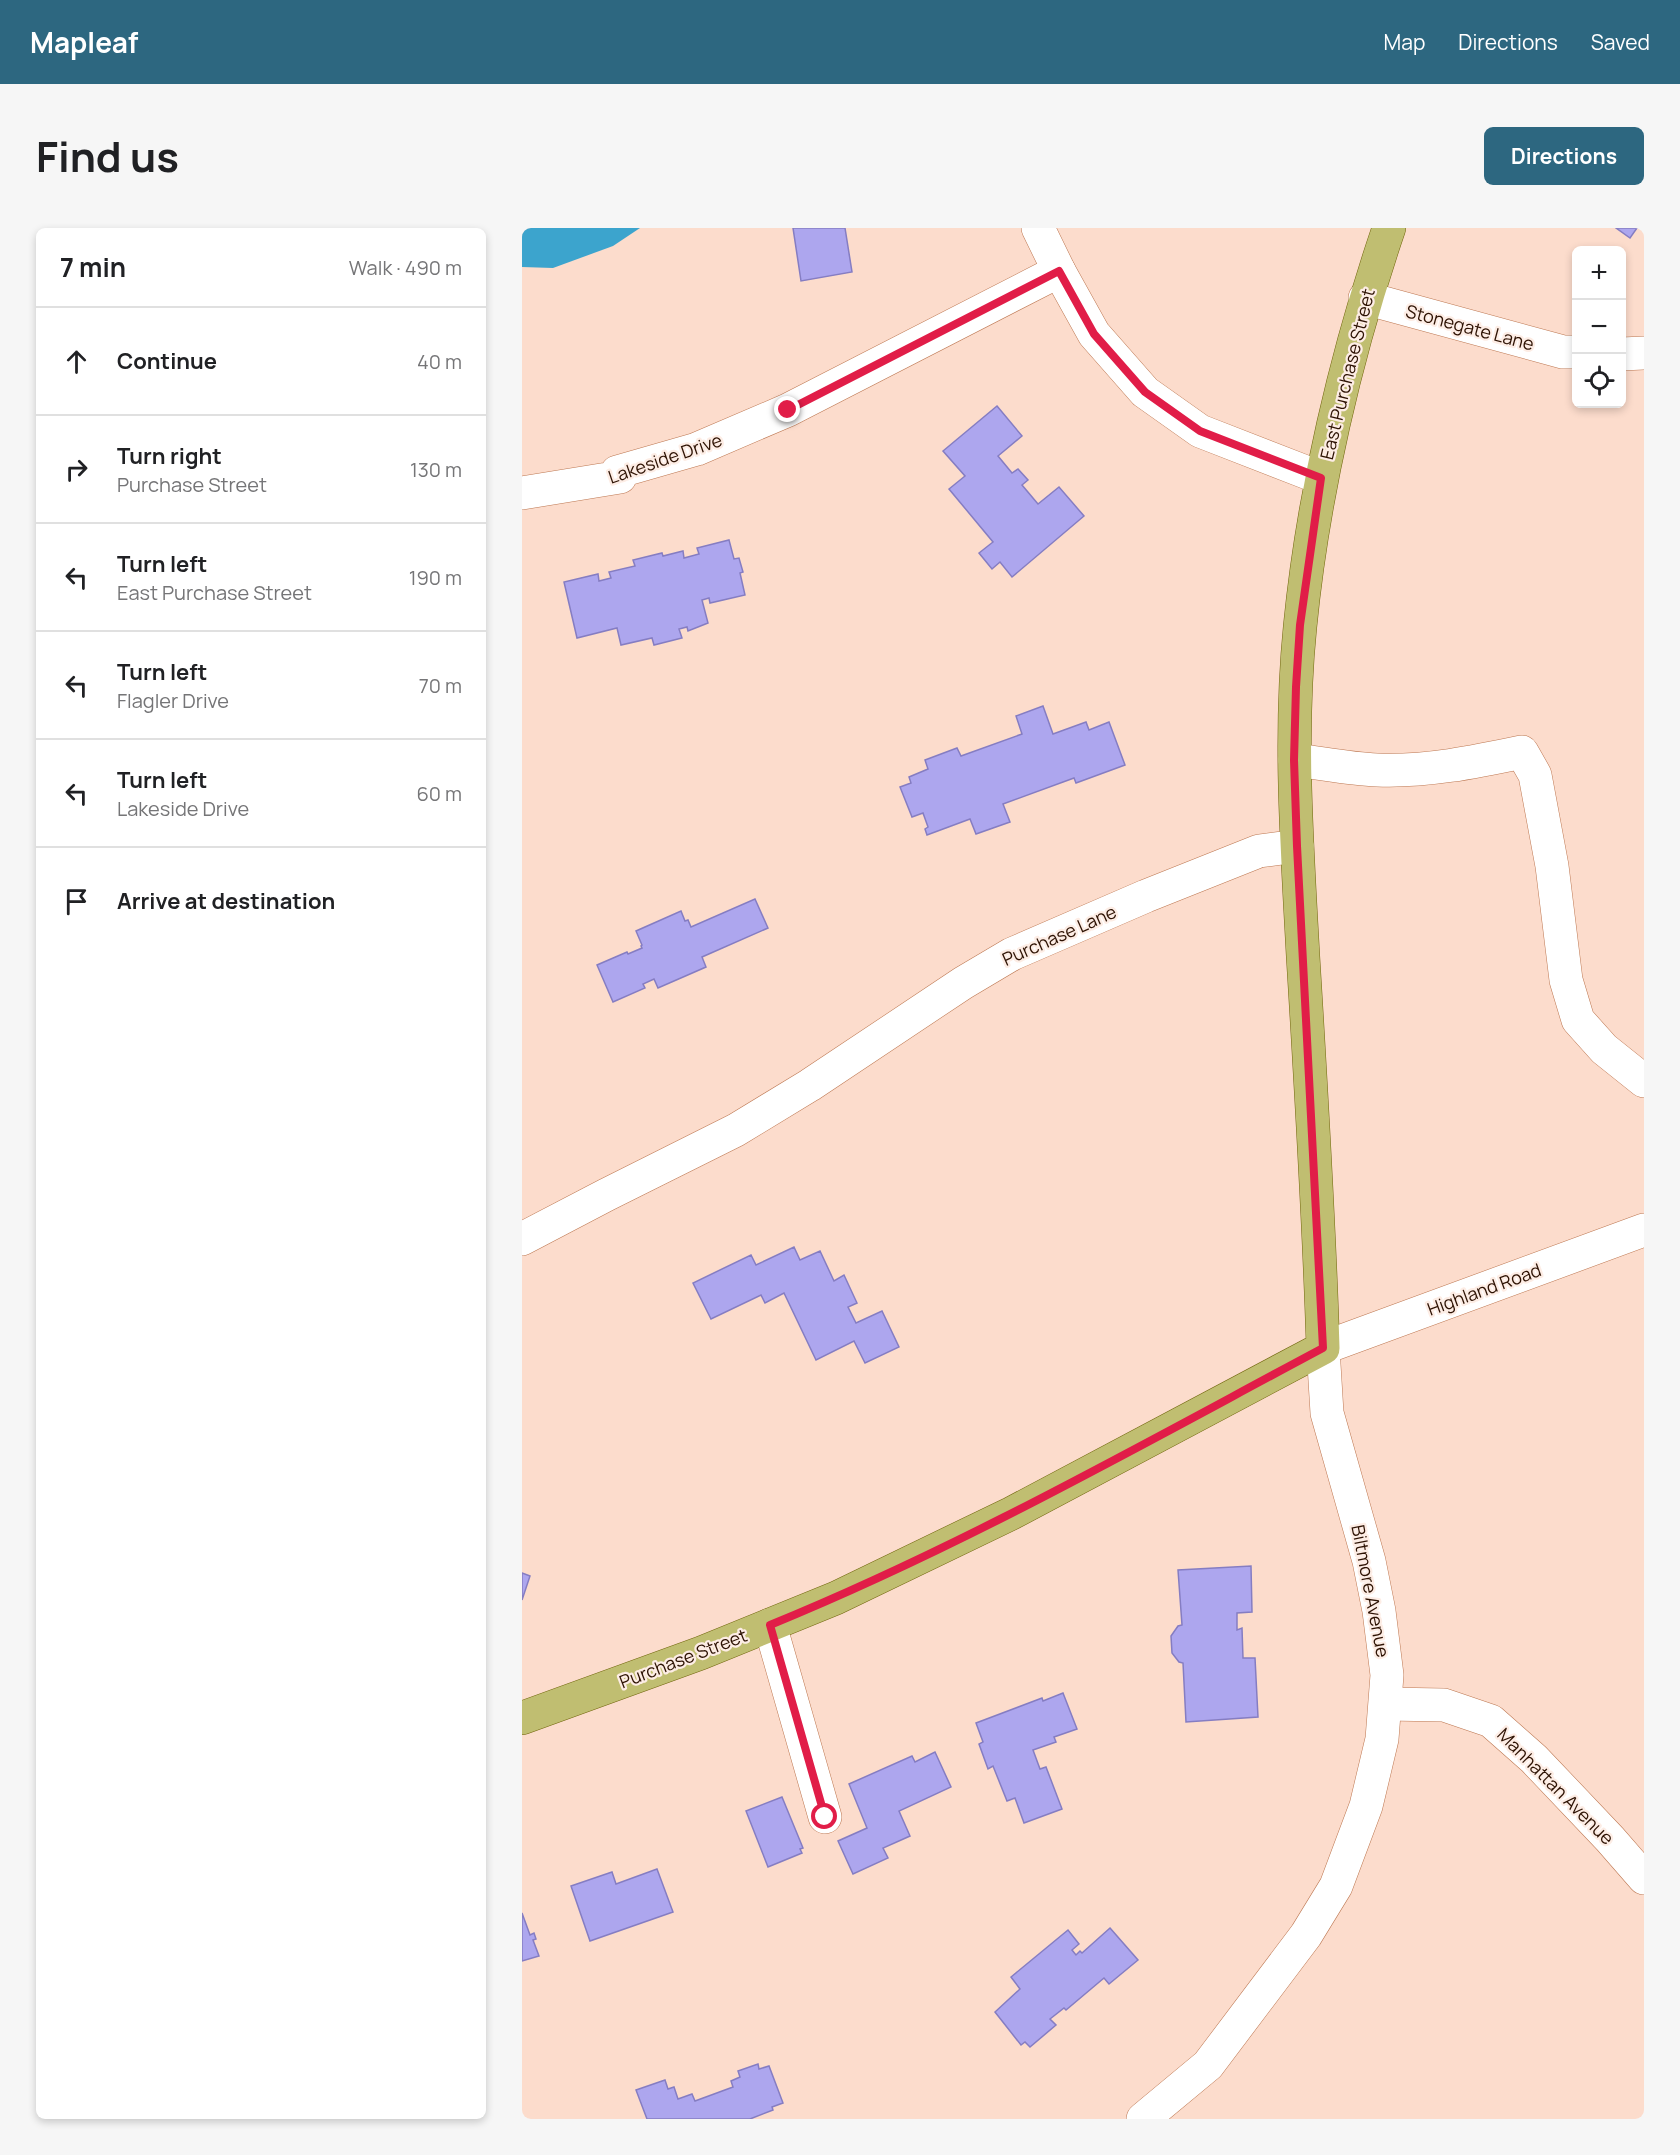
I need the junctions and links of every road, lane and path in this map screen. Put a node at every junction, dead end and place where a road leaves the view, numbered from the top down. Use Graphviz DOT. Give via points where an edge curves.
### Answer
graph roads {
  1 [pos="1038,228"];
  2 [pos="1389,228"];
  3 [pos="1059,271"];
  4 [pos="1365,298"];
  5 [pos="1572,352"];
  6 [pos="1644,352"];
  7 [pos="1626,354"];
  8 [pos="1321,478"];
  9 [pos="522,493"];
  10 [pos="1294,760"];
  11 [pos="1297,846"];
  12 [pos="1644,1081"];
  13 [pos="1644,1230"];
  14 [pos="522,1239"];
  15 [pos="1323,1348"];
  16 [pos="770,1625"];
  17 [pos="1386,1704"];
  18 [pos="522,1718"];
  19 [pos="825,1817"];
  20 [pos="1644,1878"];
  21 [pos="1143,2119"];
  1 -- 3 [label="street"];
  2 -- 4 [label="main road, East Purchase Street"];
  3 -- 8 [label="street" via="1094,334 1145,392 1200,431"];
  3 -- 9 [label="street, Lakeside Drive" via="788,410 697,449 617,472 620,477"];
  4 -- 5 [label="street, Stonegate Lane"];
  4 -- 8 [label="main road, East Purchase Street"];
  6 -- 7 [label="street"];
  8 -- 10 [label="main road, East Purchase Street" via="1300,625"];
  10 -- 11 [label="main road, East Purchase Street"];
  10 -- 12 [label="street" via="1376,770 1476,762 1522,752 1535,774 1552,866 1566,980 1578,1020 1604,1049"];
  11 -- 14 [label="street, Purchase Lane" via="1259,851 1011,954 736,1130"];
  11 -- 15 [label="main road, East Purchase Street"];
  13 -- 15 [label="street, Highland Road"];
  15 -- 16 [label="main road, Purchase Street" via="1012,1513 836,1598"];
  15 -- 17 [label="street, Biltmore Avenue" via="1327,1413 1369,1561 1379,1611 1387,1675"];
  16 -- 18 [label="main road, Purchase Street"];
  16 -- 19 [label="street"];
  17 -- 20 [label="street, Manhattan Avenue" via="1444,1704 1491,1721 1534,1759"];
  17 -- 21 [label="street, Biltmore Avenue" via="1366,1806 1336,1886 1304,1937 1208,2065"];
}
